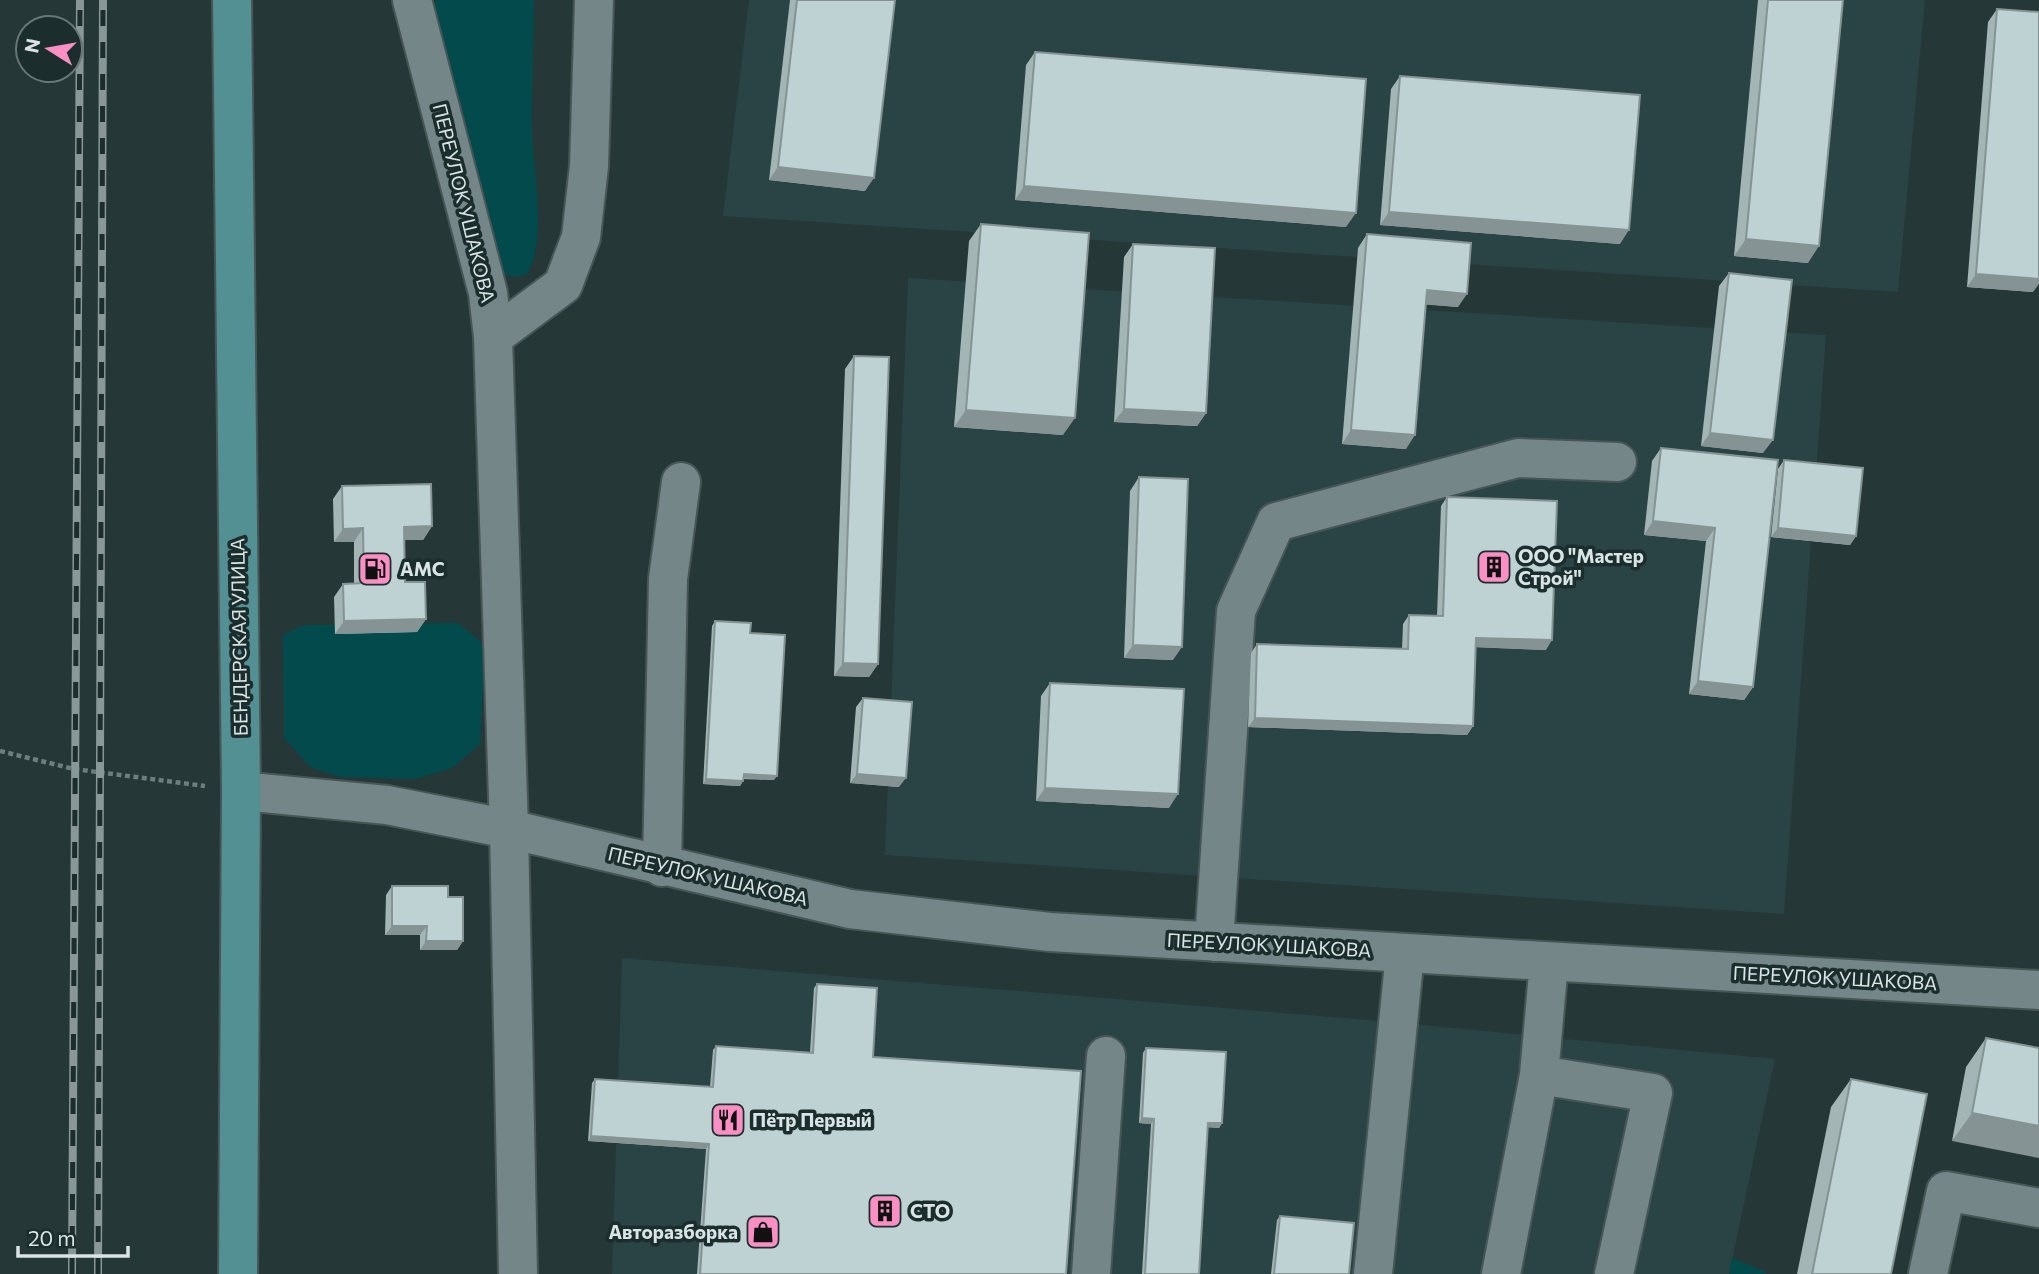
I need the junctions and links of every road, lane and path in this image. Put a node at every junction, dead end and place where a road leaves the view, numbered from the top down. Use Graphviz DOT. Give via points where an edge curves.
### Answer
graph roads {
  1 [pos="232,0"];
  2 [pos="412,0"];
  3 [pos="594,0"];
  4 [pos="494,337"];
  5 [pos="1616,462"];
  6 [pos="681,482"];
  7 [pos="0,751"];
  8 [pos="241,792"];
  9 [pos="509,830"];
  10 [pos="662,867"];
  11 [pos="1214,942"];
  12 [pos="1405,953"];
  13 [pos="1549,962"];
  14 [pos="2039,990"];
  15 [pos="1106,1056"];
  16 [pos="1539,1075"];
  17 [pos="2039,1208"];
  18 [pos="238,1274"];
  19 [pos="518,1274"];
  20 [pos="1091,1274"];
  21 [pos="1373,1274"];
  22 [pos="1501,1274"];
  23 [pos="1614,1274"];
  24 [pos="1928,1274"];
  1 -- 8 [label="main road, БЕНДЕРСКАЯ УЛИЦА"];
  2 -- 4 [label="street, ПЕРЕУЛОК УШАКОВА" via="488,293"];
  3 -- 4 [label="street" via="589,166 581,237 563,285"];
  4 -- 9 [label="street, ПЕРЕУЛОК УШАКОВА"];
  5 -- 11 [label="street" via="1518,458 1276,523 1236,611"];
  6 -- 10 [label="street" via="668,579"];
  7 -- 8 [label="path" via="74,769"];
  8 -- 9 [label="street, ПЕРЕУЛОК УШАКОВА" via="387,805"];
  8 -- 18 [label="main road, БЕНДЕРСКАЯ УЛИЦА"];
  9 -- 10 [label="street, ПЕРЕУЛОК УШАКОВА"];
  9 -- 19 [label="street"];
  10 -- 11 [label="street, ПЕРЕУЛОК УШАКОВА" via="850,909 1050,933"];
  11 -- 12 [label="street, ПЕРЕУЛОК УШАКОВА"];
  12 -- 13 [label="street, ПЕРЕУЛОК УШАКОВА"];
  12 -- 21 [label="street"];
  13 -- 14 [label="street, ПЕРЕУЛОК УШАКОВА"];
  13 -- 16 [label="street"];
  15 -- 20 [label="street"];
  16 -- 22 [label="street"];
  16 -- 23 [label="street" via="1653,1093"];
  17 -- 24 [label="street" via="1946,1191"];
}
